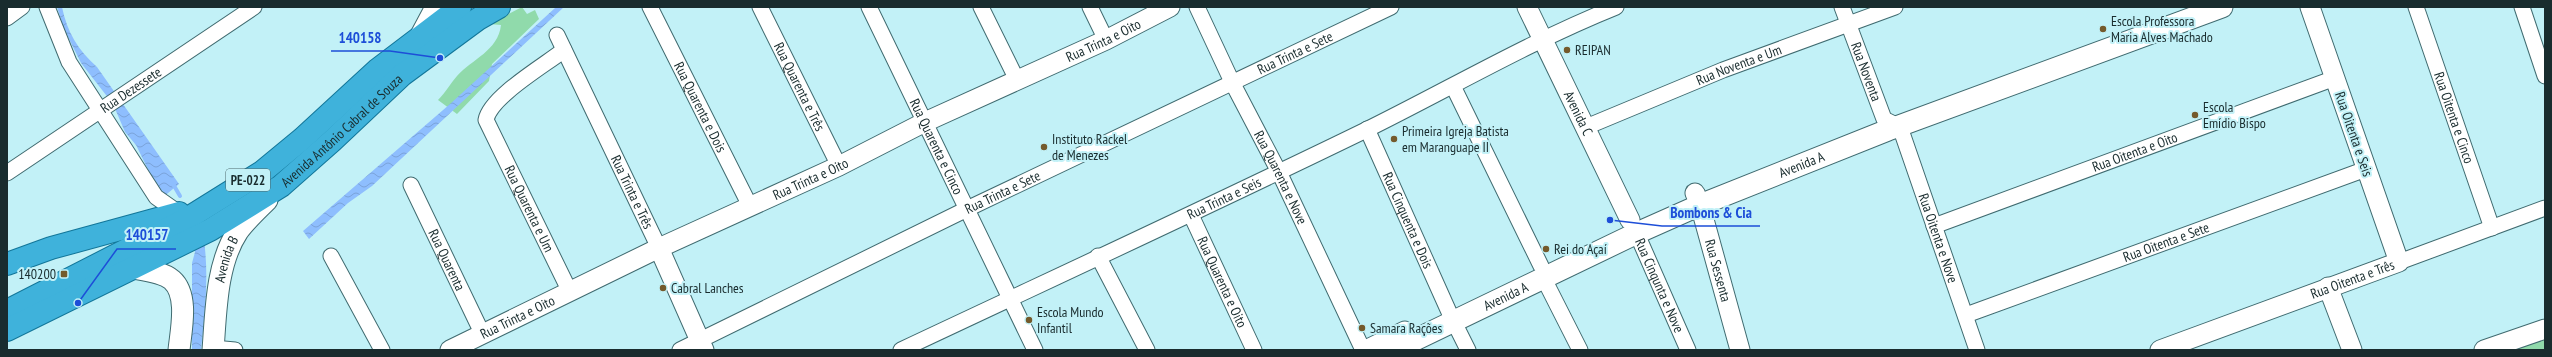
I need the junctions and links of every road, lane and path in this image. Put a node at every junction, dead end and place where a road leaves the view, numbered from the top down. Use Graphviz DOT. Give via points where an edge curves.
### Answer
graph roads {
  1 [pos="22,7"];
  2 [pos="47,7"];
  3 [pos="254,7"];
  4 [pos="435,7"];
  5 [pos="460,7"];
  6 [pos="499,7"];
  7 [pos="650,7"];
  8 [pos="760,7"];
  9 [pos="869,7"];
  10 [pos="981,7"];
  11 [pos="1090,7"];
  12 [pos="1170,7"];
  13 [pos="1197,7"];
  14 [pos="1391,7"];
  15 [pos="1527,7"];
  16 [pos="1616,7"];
  17 [pos="1842,7"];
  18 [pos="1894,7"];
  19 [pos="2194,7"];
  20 [pos="2222,7"];
  21 [pos="2310,7"];
  22 [pos="2416,7"];
  23 [pos="2522,7"];
  24 [pos="7,18"];
  25 [pos="1848,24"];
  26 [pos="557,35"];
  27 [pos="418,38"];
  28 [pos="1542,38"];
  29 [pos="1106,40"];
  30 [pos="564,50"];
  31 [pos="2545,76"];
  32 [pos="2335,78"];
  33 [pos="1017,80"];
  34 [pos="1233,84"];
  35 [pos="1453,86"];
  36 [pos="103,108"];
  37 [pos="925,122"];
  38 [pos="1892,123"];
  39 [pos="1586,127"];
  40 [pos="1366,130"];
  41 [pos="839,166"];
  42 [pos="2366,169"];
  43 [pos="1279,172"];
  44 [pos="7,173"];
  45 [pos="411,185"];
  46 [pos="280,186"];
  47 [pos="1698,199"];
  48 [pos="750,206"];
  49 [pos="2545,208"];
  50 [pos="966,209"];
  51 [pos="1191,215"];
  52 [pos="183,217"];
  53 [pos="1634,226"];
  54 [pos="1934,226"];
  55 [pos="2492,228"];
  56 [pos="659,248"];
  57 [pos="331,256"];
  58 [pos="1098,256"];
  59 [pos="2399,262"];
  60 [pos="7,264"];
  61 [pos="133,268"];
  62 [pos="1542,272"];
  63 [pos="2328,287"];
  64 [pos="570,292"];
  65 [pos="1011,298"];
  66 [pos="7,311"];
  67 [pos="1966,315"];
  68 [pos="1451,317"];
  69 [pos="2545,329"];
  70 [pos="7,330"];
  71 [pos="483,335"];
  72 [pos="702,345"];
  73 [pos="923,346"];
  74 [pos="213,349"];
  75 [pos="179,350"];
  76 [pos="235,350"];
  77 [pos="382,350"];
  78 [pos="450,350"];
  79 [pos="680,350"];
  80 [pos="902,350"];
  81 [pos="1035,350"];
  82 [pos="1146,350"];
  83 [pos="1254,350"];
  84 [pos="1363,350"];
  85 [pos="1368,350"];
  86 [pos="1394,350"];
  87 [pos="1468,350"];
  88 [pos="1580,350"];
  89 [pos="1688,350"];
  90 [pos="1740,350"];
  91 [pos="1977,350"];
  92 [pos="2160,350"];
  93 [pos="2352,350"];
  94 [pos="2484,350"];
  1 -- 24 [label="street"];
  2 -- 36 [label="street" via="69,62"];
  3 -- 36 [label="street, Rua Dezessete"];
  4 -- 27 [label="street"];
  5 -- 27 [label="highway, Avenida Antônio Cabral de Souza / PE-022"];
  6 -- 46 [label="highway, Avenida Antônio Cabral de Souza / PE-022" via="478,19 402,75"];
  7 -- 48 [label="street, Rua Quarenta e Dois"];
  8 -- 41 [label="street, Rua Quarenta e Três"];
  9 -- 37 [label="street, Rua Quarenta e Cinco"];
  10 -- 33 [label="street"];
  11 -- 29 [label="street"];
  12 -- 29 [label="street, Rua Trinta e Oito"];
  13 -- 34 [label="street, Rua Quarenta e Nove"];
  14 -- 34 [label="street, Rua Trinta e Sete"];
  15 -- 28 [label="street, Avenida C"];
  16 -- 28 [label="street, Rua Trinta e Seis"];
  17 -- 25 [label="street, Rua Noventa"];
  18 -- 25 [label="street, Rua Noventa e Um"];
  19 -- 38 [label="main road, Avenida A"];
  20 -- 38 [label="main road, Avenida A"];
  21 -- 32 [label="street, Rua Oitenta e Seis"];
  22 -- 55 [label="street, Rua Oitenta e Cinco"];
  23 -- 31 [label="street"];
  25 -- 38 [label="street, Rua Noventa"];
  25 -- 39 [label="street, Rua Noventa e Um" via="1723,70"];
  26 -- 30 [label="street, Rua Trinta e Três"];
  27 -- 52 [label="highway, Avenida Antônio Cabral de Souza / PE-022" via="377,70 268,167 220,198"];
  28 -- 35 [label="street, Rua Trinta e Seis"];
  28 -- 39 [label="street, Avenida C"];
  29 -- 33 [label="street, Rua Trinta e Oito"];
  30 -- 56 [label="street, Rua Trinta e Três"];
  30 -- 64 [label="street, Rua Quarenta e Um" via="492,106 488,113 488,126"];
  32 -- 42 [label="street, Rua Oitenta e Seis"];
  32 -- 54 [label="street, Rua Oitenta e Oito"];
  33 -- 37 [label="street, Rua Trinta e Oito"];
  34 -- 43 [label="street, Rua Quarenta e Nove"];
  34 -- 50 [label="street, Rua Trinta e Sete"];
  35 -- 40 [label="street, Rua Trinta e Seis"];
  35 -- 62 [label="street"];
  36 -- 44 [label="street, Rua Dezessete"];
  36 -- 52 [label="street" via="156,197"];
  37 -- 41 [label="street, Rua Trinta e Oito"];
  37 -- 50 [label="street, Rua Quarenta e Cinco"];
  38 -- 47 [label="main road, Avenida A"];
  38 -- 54 [label="street, Rua Oitenta e Nove"];
  39 -- 53 [label="street, Avenida C"];
  40 -- 43 [label="street, Rua Trinta e Seis"];
  40 -- 68 [label="street, Rua Cinquenta e Dois"];
  41 -- 48 [label="street, Rua Trinta e Oito"];
  42 -- 59 [label="street, Rua Oitenta e Seis"];
  42 -- 67 [label="street, Rua Oitenta e Sete"];
  43 -- 51 [label="street, Rua Trinta e Seis"];
  43 -- 84 [label="street, Rua Quarenta e Nove"];
  45 -- 71 [label="street, Rua Quarenta"];
  46 -- 61 [label="highway, Avenida Antônio Cabral de Souza / PE-022" via="227,221"];
  46 -- 74 [label="main road, Avenida B" via="250,217 229,249 223,266"];
  47 -- 53 [label="main road, Avenida A"];
  47 -- 90 [label="street, Rua Sessenta"];
  48 -- 56 [label="street, Rua Trinta e Oito"];
  49 -- 55 [label="street, Rua Oitenta e Três"];
  50 -- 65 [label="street, Rua Quarenta e Cinco"];
  50 -- 72 [label="street, Rua Trinta e Sete"];
  51 -- 58 [label="street, Rua Trinta e Seis"];
  51 -- 83 [label="street, Rua Quarenta e Oito"];
  52 -- 60 [label="highway" via="50,248"];
  52 -- 66 [label="highway"];
  53 -- 62 [label="main road, Avenida A"];
  53 -- 89 [label="street, Rua Cinqunta e Nove"];
  54 -- 67 [label="street, Rua Oitenta e Nove"];
  55 -- 59 [label="street, Rua Oitenta e Três"];
  56 -- 64 [label="street, Rua Trinta e Oito"];
  56 -- 72 [label="street, Rua Trinta e Três"];
  57 -- 77 [label="street"];
  58 -- 65 [label="street, Rua Trinta e Seis"];
  58 -- 82 [label="street"];
  59 -- 63 [label="street, Rua Oitenta e Três"];
  61 -- 70 [label="highway, Avenida Antônio Cabral de Souza / PE-022"];
  61 -- 75 [label="main road" via="171,279 178,288 182,320"];
  62 -- 68 [label="main road, Avenida A"];
  62 -- 88 [label="street"];
  63 -- 92 [label="street, Rua Oitenta e Três"];
  63 -- 93 [label="street"];
  64 -- 71 [label="street, Rua Trinta e Oito"];
  65 -- 73 [label="street, Rua Trinta e Seis"];
  65 -- 81 [label="street, Rua Quarenta e Cinco"];
  67 -- 91 [label="street, Rua Oitenta e Nove"];
  68 -- 85 [label="main road, Avenida A"];
  68 -- 86 [label="main road, Avenida A"];
  68 -- 87 [label="street, Rua Cinquenta e Dois"];
  69 -- 94 [label="street"];
  71 -- 78 [label="street, Rua Trinta e Oito"];
  72 -- 79 [label="street, Rua Trinta e Sete"];
  73 -- 80 [label="street, Rua Trinta e Seis"];
  74 -- 76 [label="street"];
}
